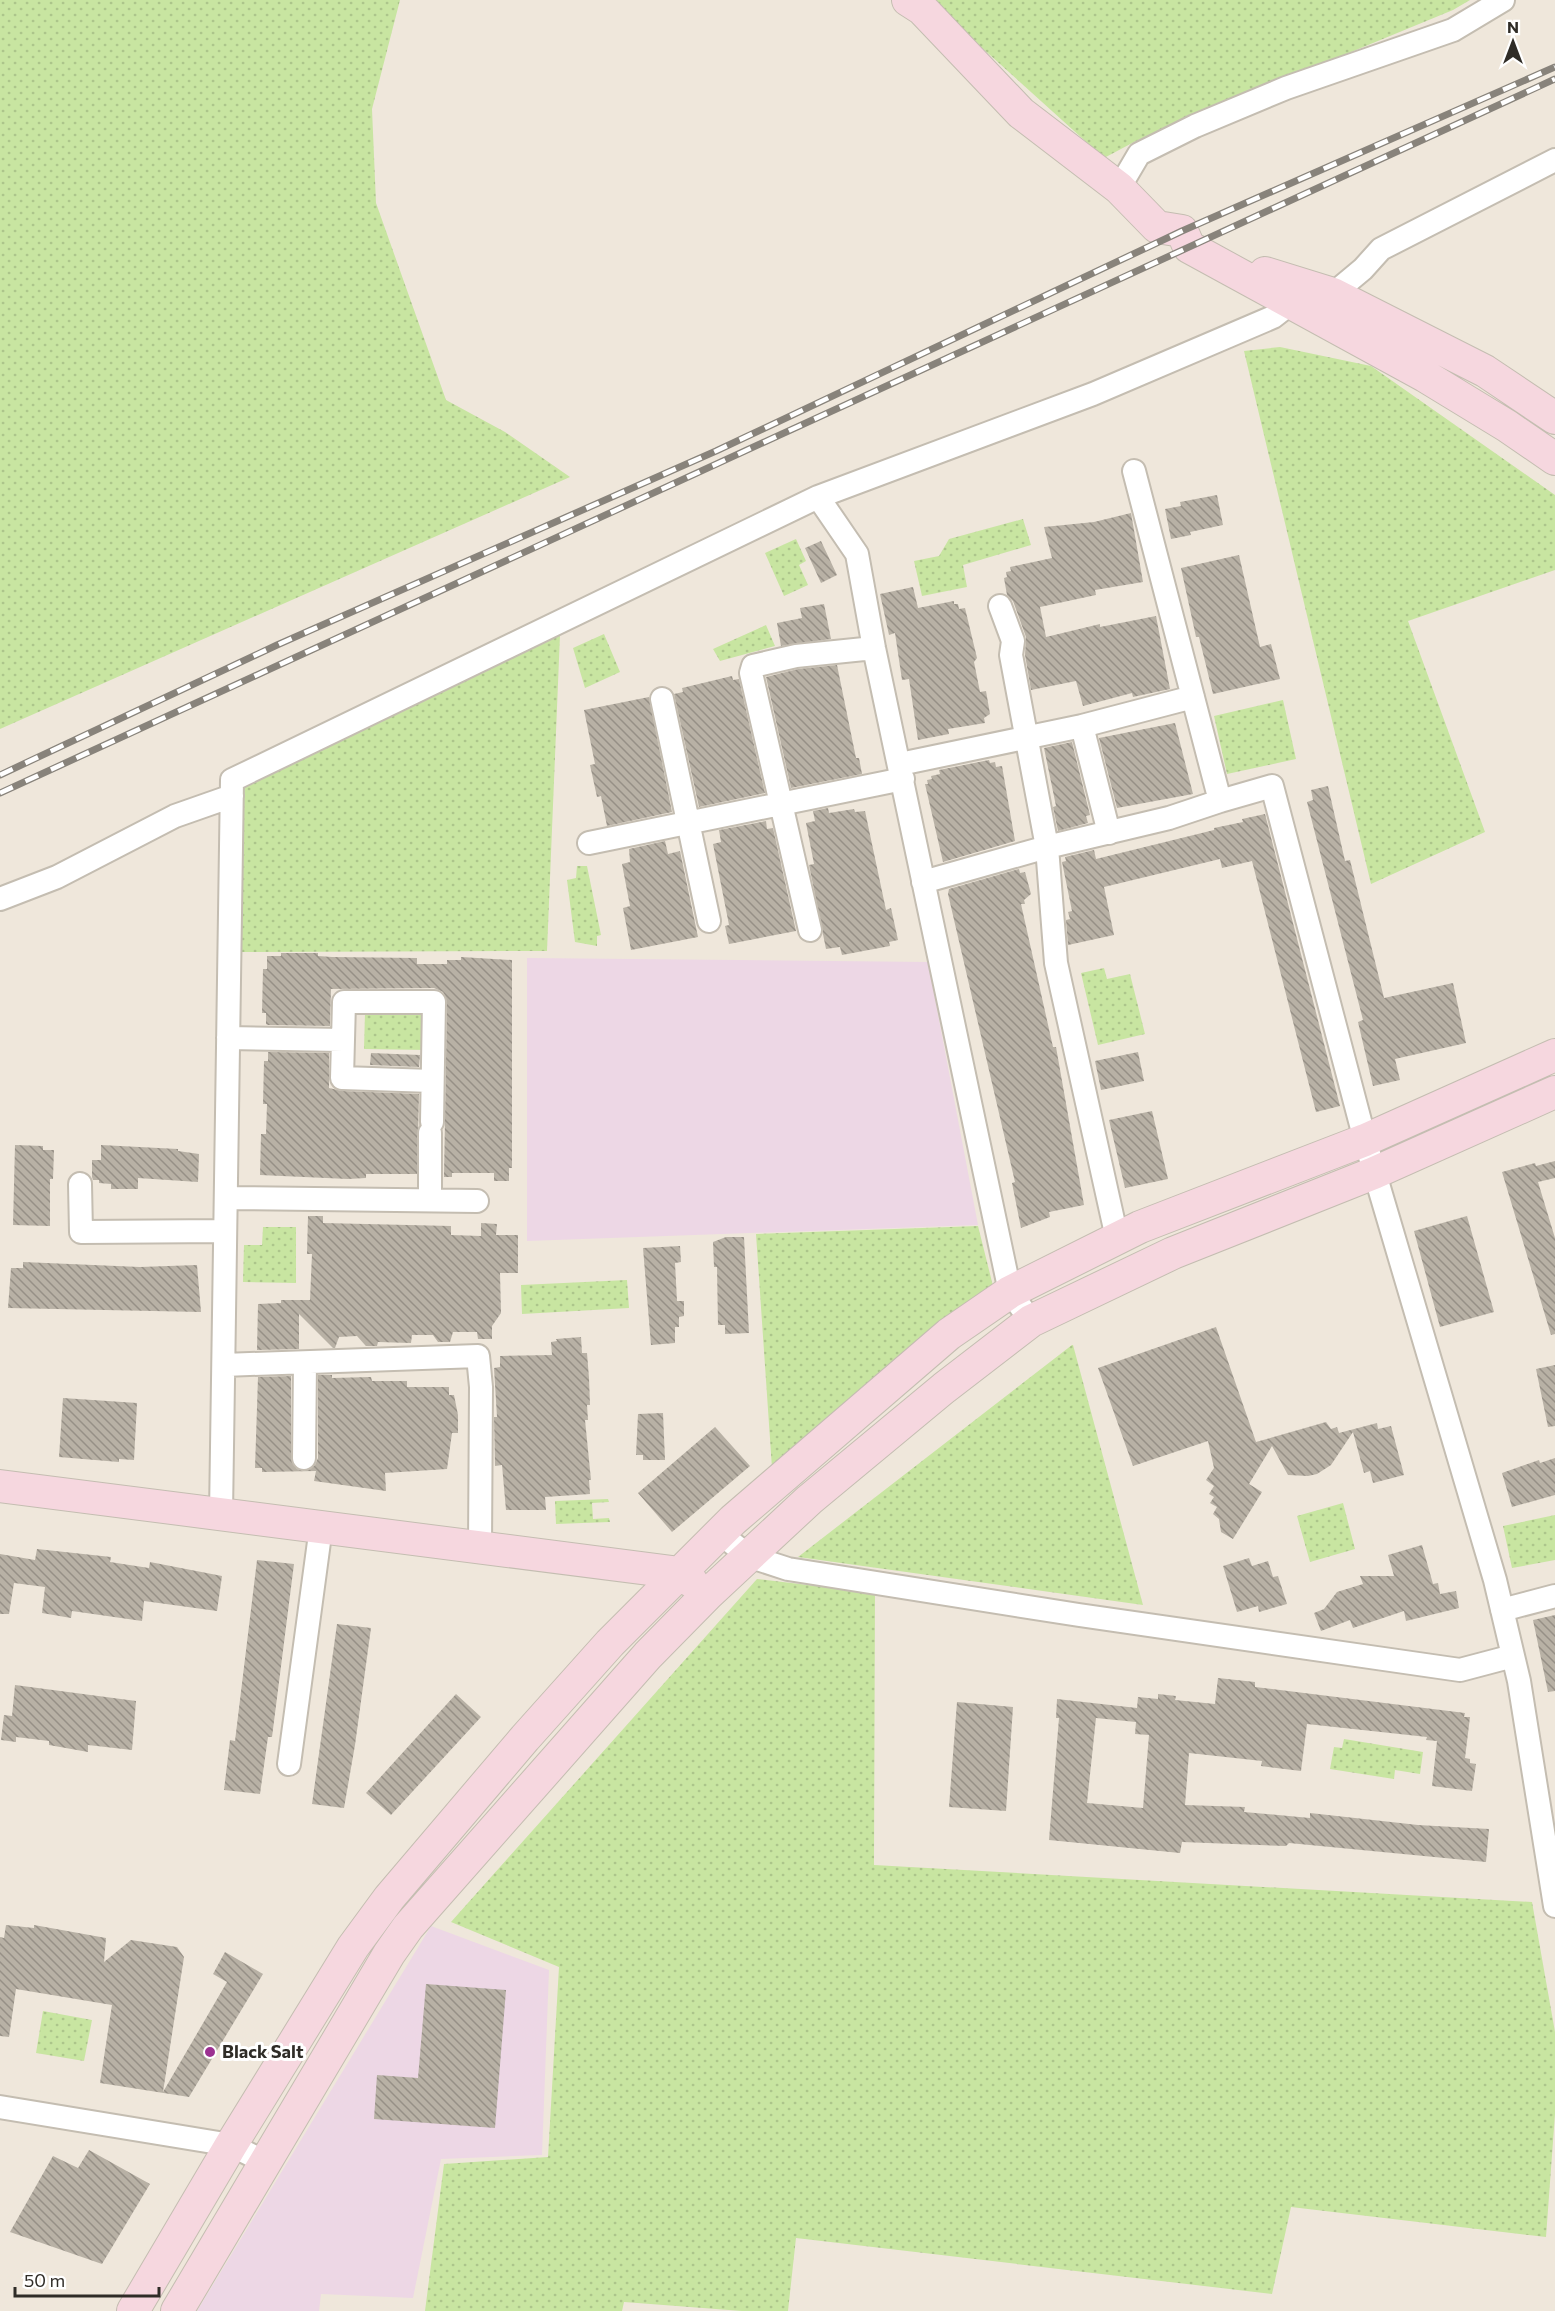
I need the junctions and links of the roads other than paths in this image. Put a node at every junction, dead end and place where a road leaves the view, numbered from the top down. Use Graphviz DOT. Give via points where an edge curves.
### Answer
graph roads {
  1 [pos="908,0"];
  2 [pos="1503,0"];
  3 [pos="1555,160"];
  4 [pos="1119,188"];
  5 [pos="1209,256"];
  6 [pos="1333,294"];
  7 [pos="1292,303"];
  8 [pos="1555,418"];
  9 [pos="1555,459"];
  10 [pos="1134,471"];
  11 [pos="818,497"];
  12 [pos="1000,606"];
  13 [pos="874,648"];
  14 [pos="1193,697"];
  15 [pos="662,699"];
  16 [pos="1082,726"];
  17 [pos="1029,737"];
  18 [pos="902,771"];
  19 [pos="232,796"];
  20 [pos="1220,801"];
  21 [pos="783,803"];
  22 [pos="689,822"];
  23 [pos="1109,832"];
  24 [pos="589,843"];
  25 [pos="1047,847"];
  26 [pos="923,882"];
  27 [pos="0,899"];
  28 [pos="709,921"];
  29 [pos="810,930"];
  30 [pos="228,1038"];
  31 [pos="343,1040"];
  32 [pos="1555,1055"];
  33 [pos="432,1081"];
  34 [pos="1555,1092"];
  35 [pos="1365,1140"];
  36 [pos="1374,1173"];
  37 [pos="80,1184"];
  38 [pos="226,1198"];
  39 [pos="430,1200"];
  40 [pos="477,1200"];
  41 [pos="225,1231"];
  42 [pos="1117,1238"];
  43 [pos="1010,1292"];
  44 [pos="1031,1321"];
  45 [pos="305,1363"];
  46 [pos="224,1365"];
  47 [pos="304,1458"];
  48 [pos="0,1486"];
  49 [pos="221,1514"];
  50 [pos="321,1527"];
  51 [pos="720,1533"];
  52 [pos="480,1547"];
  53 [pos="748,1556"];
  54 [pos="680,1573"];
  55 [pos="708,1594"];
  56 [pos="1555,1596"];
  57 [pos="1502,1610"];
  58 [pos="1513,1656"];
  59 [pos="289,1764"];
  60 [pos="1555,1906"];
  61 [pos="0,2107"];
  62 [pos="231,2145"];
  63 [pos="265,2162"];
  64 [pos="133,2311"];
  65 [pos="177,2311"];
  1 -- 4 [label="main road" via="922,9 1021,112"];
  2 -- 4 [label="street" via="1453,30 1286,88 1195,126 1139,154"];
  3 -- 6 [label="street" via="1382,249"];
  4 -- 5 [label="main road" via="1157,227 1182,231 1189,247"];
  5 -- 6 [label="main road"];
  5 -- 7 [label="main road"];
  6 -- 8 [label="main road" via="1485,371"];
  7 -- 9 [label="main road" via="1425,376"];
  7 -- 11 [label="street" via="1274,317 1093,394"];
  10 -- 14 [label="street"];
  11 -- 13 [label="street" via="856,554"];
  11 -- 19 [label="street" via="232,780"];
  12 -- 17 [label="street" via="1013,641 1011,655"];
  13 -- 18 [label="street"];
  13 -- 21 [label="street" via="796,656 753,666"];
  14 -- 16 [label="street"];
  14 -- 20 [label="street"];
  15 -- 22 [label="street"];
  16 -- 17 [label="street"];
  16 -- 23 [label="street"];
  17 -- 18 [label="street"];
  17 -- 25 [label="street"];
  18 -- 21 [label="street"];
  18 -- 26 [label="street"];
  19 -- 27 [label="street" via="175,816 57,877"];
  19 -- 30 [label="street"];
  20 -- 23 [label="street"];
  20 -- 35 [label="street" via="1272,786"];
  21 -- 22 [label="street"];
  21 -- 29 [label="street"];
  22 -- 24 [label="street"];
  22 -- 28 [label="street"];
  23 -- 25 [label="street"];
  25 -- 26 [label="street"];
  25 -- 42 [label="street" via="1056,963"];
  26 -- 43 [label="street"];
  30 -- 31 [label="street"];
  30 -- 38 [label="street"];
  31 -- 33 [label="street" via="342,1078"];
  31 -- 33 [label="street" via="344,1002 434,1002"];
  32 -- 35 [label="main road"];
  33 -- 39 [label="street"];
  34 -- 36 [label="main road"];
  35 -- 36 [label="street"];
  35 -- 42 [label="main road"];
  36 -- 44 [label="main road" via="1173,1253"];
  36 -- 57 [label="street"];
  37 -- 41 [label="street" via="81,1232"];
  38 -- 39 [label="street"];
  38 -- 41 [label="street"];
  39 -- 40 [label="street"];
  41 -- 46 [label="street"];
  42 -- 43 [label="main road"];
  43 -- 44 [label="street"];
  43 -- 51 [label="main road" via="950,1334"];
  44 -- 53 [label="main road" via="809,1500"];
  45 -- 46 [label="street"];
  45 -- 47 [label="street"];
  45 -- 52 [label="street" via="478,1356"];
  46 -- 49 [label="street"];
  48 -- 49 [label="main road"];
  49 -- 50 [label="main road"];
  50 -- 52 [label="main road"];
  50 -- 59 [label="street"];
  51 -- 53 [label="street"];
  51 -- 54 [label="main road"];
  52 -- 54 [label="main road"];
  53 -- 55 [label="main road"];
  53 -- 58 [label="street" via="788,1569 1460,1670"];
  54 -- 55 [label="main road"];
  54 -- 62 [label="main road" via="610,1643 388,1898 353,1947"];
  55 -- 63 [label="main road" via="648,1655 408,1927 388,1954"];
  56 -- 57 [label="street"];
  57 -- 58 [label="street"];
  58 -- 60 [label="street"];
  61 -- 62 [label="street"];
  62 -- 63 [label="street"];
  62 -- 64 [label="main road"];
  63 -- 65 [label="main road"];
}
